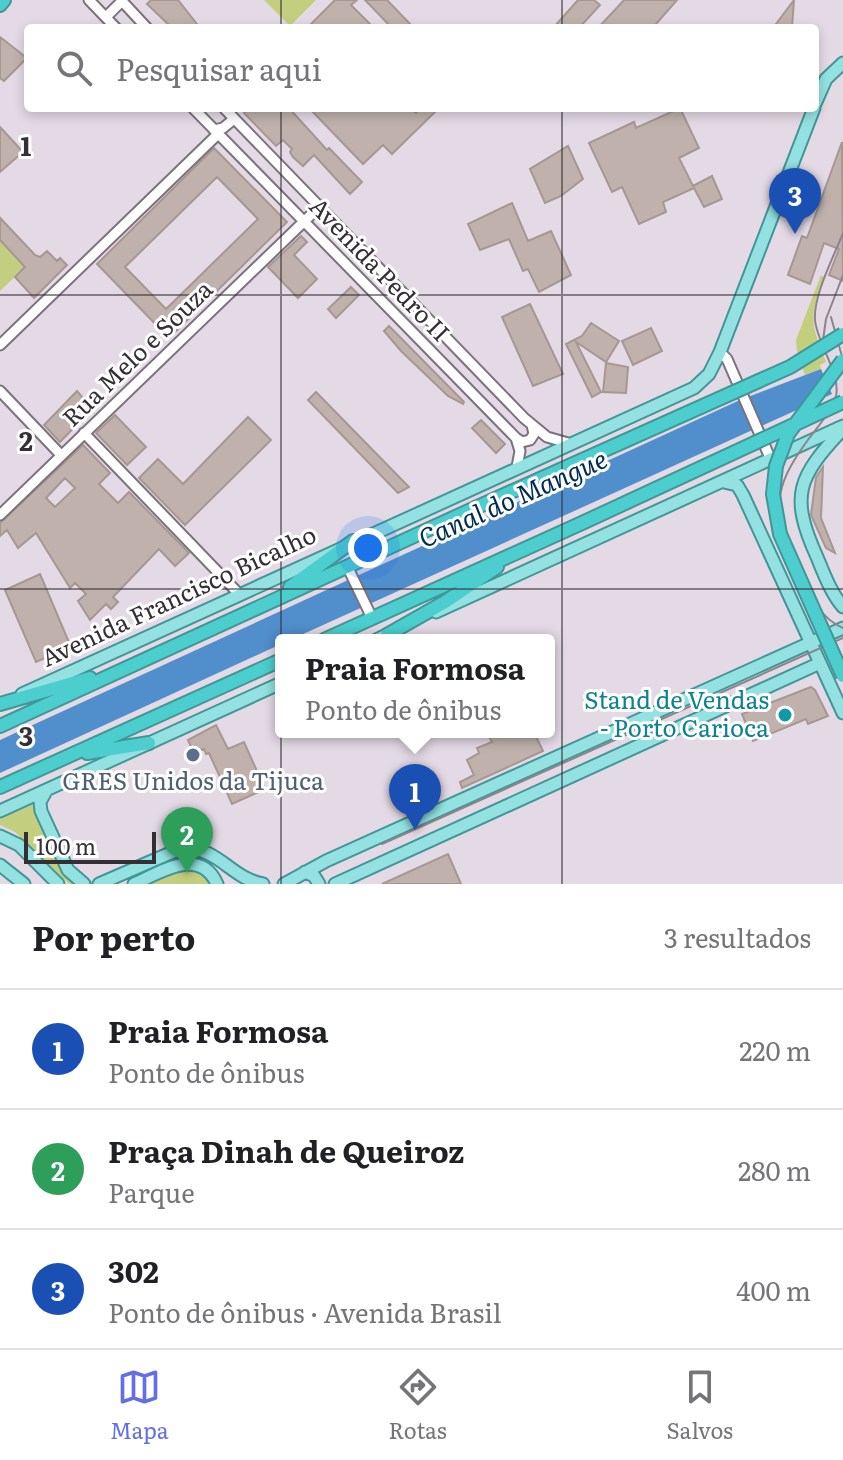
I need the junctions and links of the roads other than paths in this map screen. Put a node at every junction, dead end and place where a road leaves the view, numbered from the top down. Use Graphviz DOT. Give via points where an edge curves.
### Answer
graph roads {
  1 [pos="89,0"];
  2 [pos="121,1"];
  3 [pos="106,17"];
  4 [pos="112,24"];
  5 [pos="143,24"];
  6 [pos="843,63"];
  7 [pos="819,95"];
  8 [pos="197,112"];
  9 [pos="228,112"];
  10 [pos="812,112"];
  11 [pos="234,119"];
  12 [pos="216,132"];
  13 [pos="319,207"];
  14 [pos="304,223"];
  15 [pos="843,334"];
  16 [pos="0,345"];
  17 [pos="720,352"];
  18 [pos="843,360"];
  19 [pos="0,391"];
  20 [pos="843,402"];
  21 [pos="532,425"];
  22 [pos="843,428"];
  23 [pos="84,433"];
  24 [pos="516,438"];
  25 [pos="568,443"];
  26 [pos="61,455"];
  27 [pos="771,460"];
  28 [pos="517,467"];
  29 [pos="723,482"];
  30 [pos="0,515"];
  31 [pos="353,541"];
  32 [pos="518,552"];
  33 [pos="350,573"];
  34 [pos="240,595"];
  35 [pos="839,602"];
  36 [pos="261,607"];
  37 [pos="369,612"];
  38 [pos="843,628"];
  39 [pos="334,634"];
  40 [pos="387,634"];
  41 [pos="389,634"];
  42 [pos="811,642"];
  43 [pos="275,663"];
  44 [pos="820,663"];
  45 [pos="131,666"];
  46 [pos="843,676"];
  47 [pos="275,686"];
  48 [pos="0,704"];
  49 [pos="843,713"];
  50 [pos="0,726"];
  51 [pos="149,743"];
  52 [pos="68,756"];
  53 [pos="0,787"];
  54 [pos="47,790"];
  55 [pos="0,811"];
  56 [pos="0,836"];
  57 [pos="356,847"];
  58 [pos="0,865"];
  59 [pos="370,867"];
  60 [pos="305,872"];
  61 [pos="24,884"];
  62 [pos="58,884"];
  63 [pos="84,884"];
  64 [pos="99,884"];
  65 [pos="134,884"];
  66 [pos="217,884"];
  67 [pos="263,884"];
  68 [pos="284,884"];
  69 [pos="319,884"];
  70 [pos="335,884"];
  1 -- 3 [label="street"];
  2 -- 3 [label="street"];
  2 -- 5 [label="street"];
  3 -- 4 [label="street"];
  6 -- 7 [label="main road, Avenida Francisco Bicalho"];
  8 -- 12 [label="street, Avenida Pedro II"];
  9 -- 11 [label="street, Avenida Pedro II"];
  10 -- 17 [label="main road, Avenida Francisco Bicalho"];
  11 -- 12 [label="street"];
  11 -- 13 [label="street, Avenida Pedro II"];
  12 -- 14 [label="street, Avenida Pedro II"];
  12 -- 16 [label="street"];
  13 -- 14 [label="street, Rua Melo e Souza"];
  13 -- 21 [label="street, Avenida Pedro II"];
  14 -- 23 [label="street, Rua Melo e Souza"];
  14 -- 24 [label="street, Avenida Pedro II"];
  15 -- 33 [label="highway, Avenida Francisco Bicalho, bridge" via="790,367 475,508"];
  17 -- 25 [label="main road, Avenida Francisco Bicalho" via="705,379 683,393"];
  17 -- 27 [label="street"];
  18 -- 46 [label="highway, bridge" via="788,434 773,494 780,534"];
  19 -- 26 [label="street"];
  20 -- 32 [label="highway, bridge"];
  21 -- 24 [label="street" via="530,440"];
  21 -- 25 [label="street, Avenida Pedro II" via="550,439"];
  22 -- 27 [label="main road"];
  22 -- 35 [label="main road" via="812,463 801,498 804,527"];
  23 -- 26 [label="street, Rua Melo e Souza"];
  23 -- 34 [label="street"];
  24 -- 28 [label="street"];
  25 -- 28 [label="main road, Avenida Francisco Bicalho"];
  26 -- 30 [label="street, Rua Melo e Souza"];
  27 -- 29 [label="main road"];
  28 -- 31 [label="main road, Avenida Francisco Bicalho"];
  29 -- 41 [label="main road"];
  29 -- 42 [label="main road" via="737,485 743,495"];
  31 -- 34 [label="main road, Avenida Francisco Bicalho"];
  31 -- 36 [label="highway"];
  32 -- 37 [label="highway"];
  32 -- 40 [label="highway"];
  33 -- 36 [label="highway, Avenida Francisco Bicalho"];
  33 -- 37 [label="street"];
  34 -- 48 [label="main road, Avenida Francisco Bicalho"];
  36 -- 45 [label="highway, Avenida Francisco Bicalho"];
  37 -- 39 [label="highway"];
  38 -- 42 [label="main road"];
  42 -- 44 [label="main road"];
  42 -- 57 [label="main road"];
  43 -- 52 [label="highway"];
  44 -- 49 [label="main road"];
  44 -- 59 [label="main road"];
  45 -- 48 [label="highway"];
  45 -- 50 [label="highway, Avenida Francisco Bicalho"];
  47 -- 51 [label="main road"];
  51 -- 52 [label="highway"];
  51 -- 54 [label="main road"];
  52 -- 53 [label="highway"];
  54 -- 55 [label="main road"];
  54 -- 63 [label="main road" via="41,811 68,870"];
  56 -- 62 [label="main road" via="19,845"];
  57 -- 59 [label="main road" via="355,862"];
  57 -- 60 [label="main road"];
  58 -- 61 [label="main road"];
  59 -- 70 [label="main road"];
  60 -- 68 [label="main road"];
  60 -- 69 [label="main road"];
  64 -- 67 [label="main road" via="195,847"];
  65 -- 66 [label="main road" via="190,863 206,868"];
}
